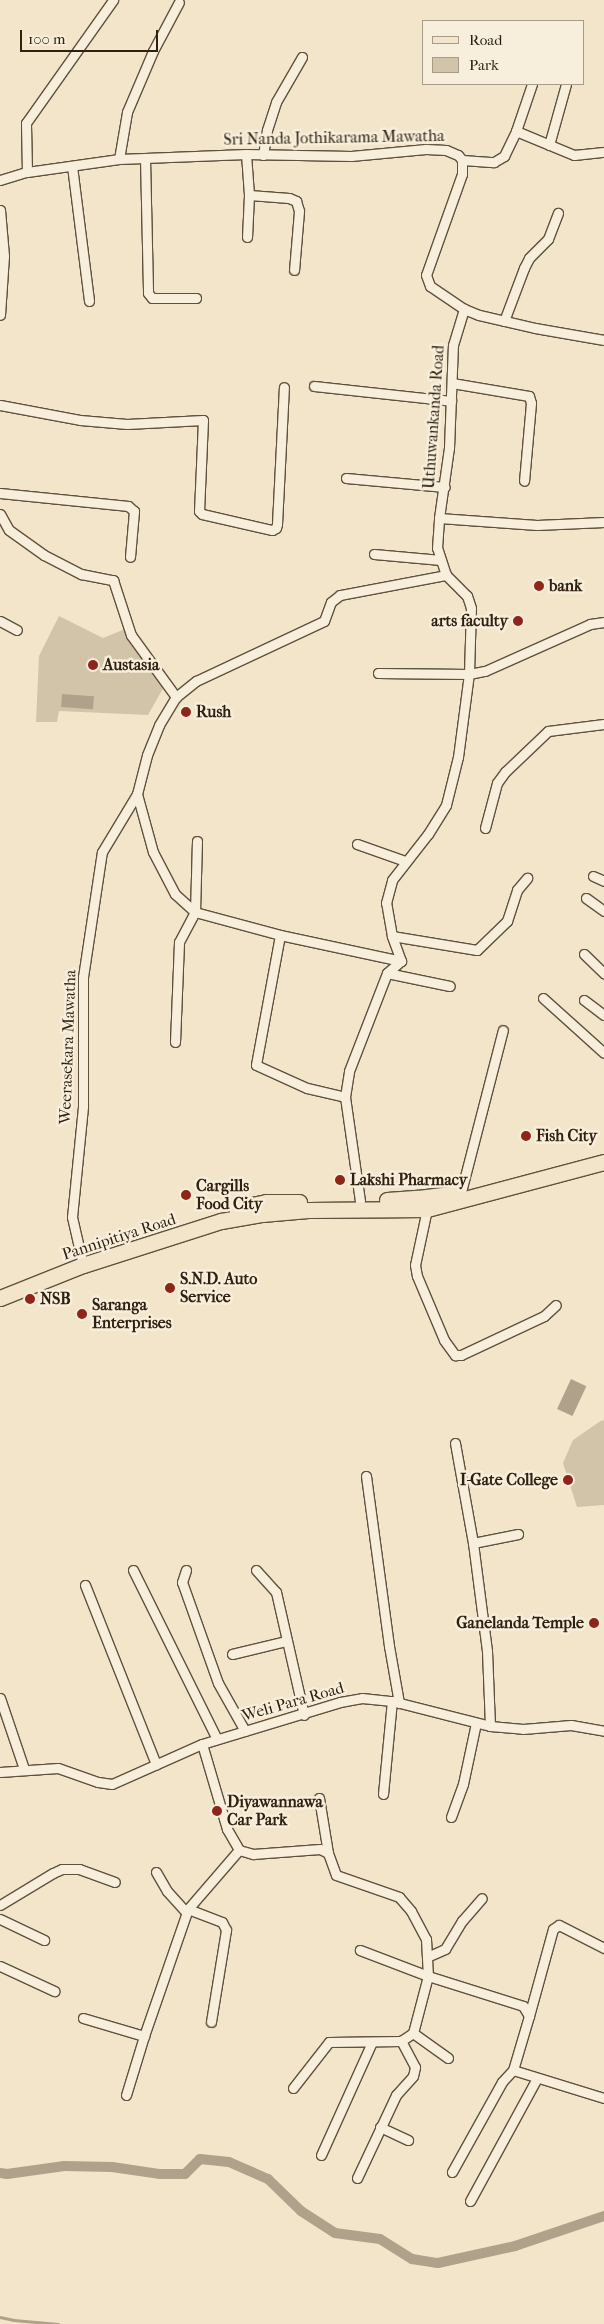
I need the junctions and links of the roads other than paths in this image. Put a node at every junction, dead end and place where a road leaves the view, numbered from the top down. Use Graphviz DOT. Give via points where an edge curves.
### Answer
graph roads {
  1 [pos="113,0"];
  2 [pos="179,2"];
  3 [pos="302,57"];
  4 [pos="532,85"];
  5 [pos="566,85"];
  6 [pos="516,131"];
  7 [pos="549,145"];
  8 [pos="604,152"];
  9 [pos="246,154"];
  10 [pos="263,155"];
  11 [pos="145,158"];
  12 [pos="119,159"];
  13 [pos="462,160"];
  14 [pos="72,166"];
  15 [pos="27,172"];
  16 [pos="0,180"];
  17 [pos="249,195"];
  18 [pos="0,210"];
  19 [pos="558,213"];
  20 [pos="247,237"];
  21 [pos="294,270"];
  22 [pos="196,298"];
  23 [pos="89,301"];
  24 [pos="464,309"];
  25 [pos="0,315"];
  26 [pos="504,321"];
  27 [pos="604,340"];
  28 [pos="452,383"];
  29 [pos="314,386"];
  30 [pos="284,387"];
  31 [pos="451,401"];
  32 [pos="0,405"];
  33 [pos="346,478"];
  34 [pos="524,481"];
  35 [pos="445,487"];
  36 [pos="0,493"];
  37 [pos="0,514"];
  38 [pos="439,518"];
  39 [pos="604,522"];
  40 [pos="374,554"];
  41 [pos="130,558"];
  42 [pos="441,560"];
  43 [pos="446,575"];
  44 [pos="0,621"];
  45 [pos="604,622"];
  46 [pos="17,630"];
  47 [pos="378,673"];
  48 [pos="469,674"];
  49 [pos="176,697"];
  50 [pos="604,724"];
  51 [pos="137,794"];
  52 [pos="485,828"];
  53 [pos="197,841"];
  54 [pos="357,844"];
  55 [pos="406,861"];
  56 [pos="593,876"];
  57 [pos="527,878"];
  58 [pos="604,881"];
  59 [pos="586,898"];
  60 [pos="604,911"];
  61 [pos="195,912"];
  62 [pos="280,935"];
  63 [pos="392,936"];
  64 [pos="584,954"];
  65 [pos="401,962"];
  66 [pos="387,973"];
  67 [pos="604,973"];
  68 [pos="450,986"];
  69 [pos="544,998"];
  70 [pos="584,1000"];
  71 [pos="604,1015"];
  72 [pos="503,1030"];
  73 [pos="175,1042"];
  74 [pos="604,1053"];
  75 [pos="345,1097"];
  76 [pos="604,1152"];
  77 [pos="604,1162"];
  78 [pos="461,1192"];
  79 [pos="360,1201"];
  80 [pos="428,1209"];
  81 [pos="82,1261"];
  82 [pos="0,1288"];
  83 [pos="0,1298"];
  84 [pos="556,1305"];
  85 [pos="455,1443"];
  86 [pos="366,1476"];
  87 [pos="518,1534"];
  88 [pos="473,1543"];
  89 [pos="133,1570"];
  90 [pos="186,1570"];
  91 [pos="256,1570"];
  92 [pos="86,1585"];
  93 [pos="286,1641"];
  94 [pos="232,1654"];
  95 [pos="0,1698"];
  96 [pos="395,1702"];
  97 [pos="304,1714"];
  98 [pos="476,1723"];
  99 [pos="490,1726"];
  100 [pos="245,1731"];
  101 [pos="604,1731"];
  102 [pos="217,1739"];
  103 [pos="202,1744"];
  104 [pos="156,1764"];
  105 [pos="24,1769"];
  106 [pos="0,1772"];
  107 [pos="383,1794"];
  108 [pos="319,1798"];
  109 [pos="451,1817"];
  110 [pos="239,1850"];
  111 [pos="328,1853"];
  112 [pos="156,1872"];
  113 [pos="115,1882"];
  114 [pos="482,1898"];
  115 [pos="0,1905"];
  116 [pos="187,1910"];
  117 [pos="0,1919"];
  118 [pos="44,1940"];
  119 [pos="604,1948"];
  120 [pos="360,1950"];
  121 [pos="427,1957"];
  122 [pos="0,1966"];
  123 [pos="428,1976"];
  124 [pos="54,1990"];
  125 [pos="529,2016"];
  126 [pos="84,2018"];
  127 [pos="211,2022"];
  128 [pos="413,2033"];
  129 [pos="144,2036"];
  130 [pos="401,2041"];
  131 [pos="372,2042"];
  132 [pos="448,2058"];
  133 [pos="513,2070"];
  134 [pos="537,2078"];
  135 [pos="293,2088"];
  136 [pos="126,2095"];
  137 [pos="604,2098"];
  138 [pos="380,2127"];
  139 [pos="408,2140"];
  140 [pos="321,2155"];
  141 [pos="452,2172"];
  142 [pos="357,2178"];
  143 [pos="470,2201"];
  1 -- 15 [label="street" via="26,123"];
  2 -- 12 [label="street" via="152,51 127,112"];
  3 -- 10 [label="street" via="276,102"];
  4 -- 6 [label="street"];
  5 -- 7 [label="street"];
  6 -- 7 [label="street"];
  6 -- 13 [label="street" via="504,156 494,162"];
  7 -- 8 [label="street" via="574,155"];
  9 -- 10 [label="street, Sri Nanda Jothikarama Mawatha"];
  9 -- 11 [label="street, Sri Nanda Jothikarama Mawatha"];
  9 -- 17 [label="street"];
  10 -- 13 [label="street, Sri Nanda Jothikarama Mawatha" via="351,156 436,148 452,151"];
  11 -- 12 [label="street, Sri Nanda Jothikarama Mawatha"];
  11 -- 22 [label="street" via="148,294 152,298"];
  12 -- 14 [label="street, Sri Nanda Jothikarama Mawatha"];
  13 -- 24 [label="street, Sri Nanda Jothikarama Mawatha" via="462,174 426,275 436,292"];
  14 -- 15 [label="street, Sri Nanda Jothikarama Mawatha"];
  14 -- 23 [label="street"];
  15 -- 16 [label="street, Sri Nanda Jothikarama Mawatha"];
  17 -- 20 [label="street"];
  17 -- 21 [label="street" via="296,201 299,211"];
  18 -- 25 [label="street" via="4,256"];
  19 -- 26 [label="street" via="548,239 529,258"];
  24 -- 26 [label="street"];
  24 -- 28 [label="street, Uthuwankanda Road" via="453,345"];
  26 -- 27 [label="street"];
  28 -- 31 [label="street, Uthuwankanda Road"];
  28 -- 34 [label="street" via="529,396"];
  29 -- 31 [label="street"];
  30 -- 32 [label="street" via="277,524 272,530 199,511 203,420 127,424 80,420"];
  31 -- 35 [label="street, Uthuwankanda Road"];
  33 -- 35 [label="street"];
  35 -- 38 [label="street, Uthuwankanda Road"];
  36 -- 41 [label="street" via="128,506 134,511"];
  37 -- 49 [label="street" via="9,530 44,555 81,574 113,580 131,635"];
  38 -- 39 [label="street" via="537,526"];
  38 -- 42 [label="street, Uthuwankanda Road" via="437,548"];
  40 -- 42 [label="street"];
  42 -- 43 [label="street, Uthuwankanda Road"];
  43 -- 48 [label="street, Uthuwankanda Road" via="467,596 471,608"];
  43 -- 49 [label="street, Weerasekara Mawatha" via="340,595 331,602 324,621 196,680"];
  44 -- 46 [label="street"];
  45 -- 48 [label="street" via="590,624 485,672"];
  47 -- 48 [label="street"];
  48 -- 55 [label="street, Uthuwankanda Road" via="458,757 446,805"];
  49 -- 51 [label="street, Weerasekara Mawatha" via="159,724"];
  50 -- 52 [label="street" via="548,731 504,772 497,783"];
  51 -- 61 [label="street" via="153,852 175,894"];
  51 -- 81 [label="street, Weerasekara Mawatha" via="102,852 83,977 83,1106 72,1217"];
  53 -- 61 [label="street"];
  54 -- 55 [label="street"];
  55 -- 63 [label="street, Uthuwankanda Road" via="392,880 386,903"];
  56 -- 58 [label="street"];
  57 -- 63 [label="street" via="517,890 506,921 477,950"];
  59 -- 60 [label="street"];
  61 -- 62 [label="street"];
  61 -- 73 [label="street" via="179,942"];
  62 -- 65 [label="street"];
  62 -- 75 [label="street" via="256,1065 307,1088"];
  63 -- 65 [label="street, Uthuwankanda Road"];
  64 -- 67 [label="street"];
  65 -- 66 [label="street"];
  66 -- 68 [label="street"];
  66 -- 75 [label="street" via="349,1071"];
  69 -- 74 [label="street"];
  70 -- 71 [label="street"];
  72 -- 78 [label="street"];
  75 -- 79 [label="street"];
  76 -- 78 [label="main road, Pannipitiya Road"];
  77 -- 80 [label="main road, Pannipitiya Road"];
  78 -- 79 [label="main road, Pannipitiya Road"];
  79 -- 81 [label="main road, Pannipitiya Road" via="266,1202 218,1212"];
  80 -- 81 [label="main road, Pannipitiya Road" via="308,1210 262,1214 221,1221"];
  80 -- 84 [label="street" via="416,1271 444,1340 455,1355 544,1316"];
  81 -- 82 [label="main road, Pannipitiya Road"];
  81 -- 83 [label="main road, Pannipitiya Road"];
  85 -- 88 [label="street"];
  86 -- 96 [label="street"];
  87 -- 88 [label="street"];
  88 -- 99 [label="street" via="487,1652"];
  89 -- 102 [label="street"];
  90 -- 100 [label="street" via="182,1582 218,1683"];
  91 -- 93 [label="street" via="276,1592"];
  92 -- 104 [label="street"];
  93 -- 94 [label="street"];
  93 -- 97 [label="street"];
  95 -- 105 [label="street"];
  96 -- 97 [label="street, Weli Para Road" via="362,1698"];
  96 -- 98 [label="street, Weli Para Road"];
  96 -- 107 [label="street"];
  97 -- 100 [label="street, Weli Para Road"];
  98 -- 99 [label="street, Weli Para Road"];
  98 -- 109 [label="street"];
  99 -- 101 [label="street, Weli Para Road" via="570,1725"];
  100 -- 102 [label="street, Weli Para Road"];
  102 -- 103 [label="street, Weli Para Road"];
  103 -- 104 [label="street, Weli Para Road"];
  103 -- 110 [label="street" via="226,1829"];
  104 -- 105 [label="street, Weli Para Road" via="112,1784 58,1768"];
  105 -- 106 [label="street, Weli Para Road"];
  108 -- 111 [label="street"];
  110 -- 111 [label="street" via="253,1854 320,1849"];
  110 -- 116 [label="street"];
  111 -- 121 [label="street" via="336,1875 399,1897 411,1911 426,1939"];
  112 -- 116 [label="street" via="167,1891"];
  113 -- 115 [label="street" via="79,1869 62,1869"];
  114 -- 121 [label="street" via="462,1921 445,1949"];
  116 -- 127 [label="street" via="222,1922 226,1930"];
  116 -- 129 [label="street"];
  117 -- 118 [label="street"];
  119 -- 125 [label="street" via="559,1925 553,1929"];
  120 -- 123 [label="street"];
  121 -- 123 [label="street"];
  122 -- 124 [label="street"];
  123 -- 125 [label="street" via="522,2006"];
  123 -- 128 [label="street"];
  125 -- 133 [label="street"];
  126 -- 129 [label="street"];
  128 -- 130 [label="street"];
  128 -- 132 [label="street"];
  129 -- 136 [label="street"];
  130 -- 131 [label="street"];
  130 -- 138 [label="street" via="416,2067 413,2076 396,2095"];
  131 -- 135 [label="street" via="328,2042"];
  131 -- 140 [label="street"];
  133 -- 134 [label="street"];
  133 -- 141 [label="street" via="502,2082"];
  134 -- 137 [label="street"];
  134 -- 143 [label="street"];
  138 -- 139 [label="street"];
  138 -- 142 [label="street"];
}
